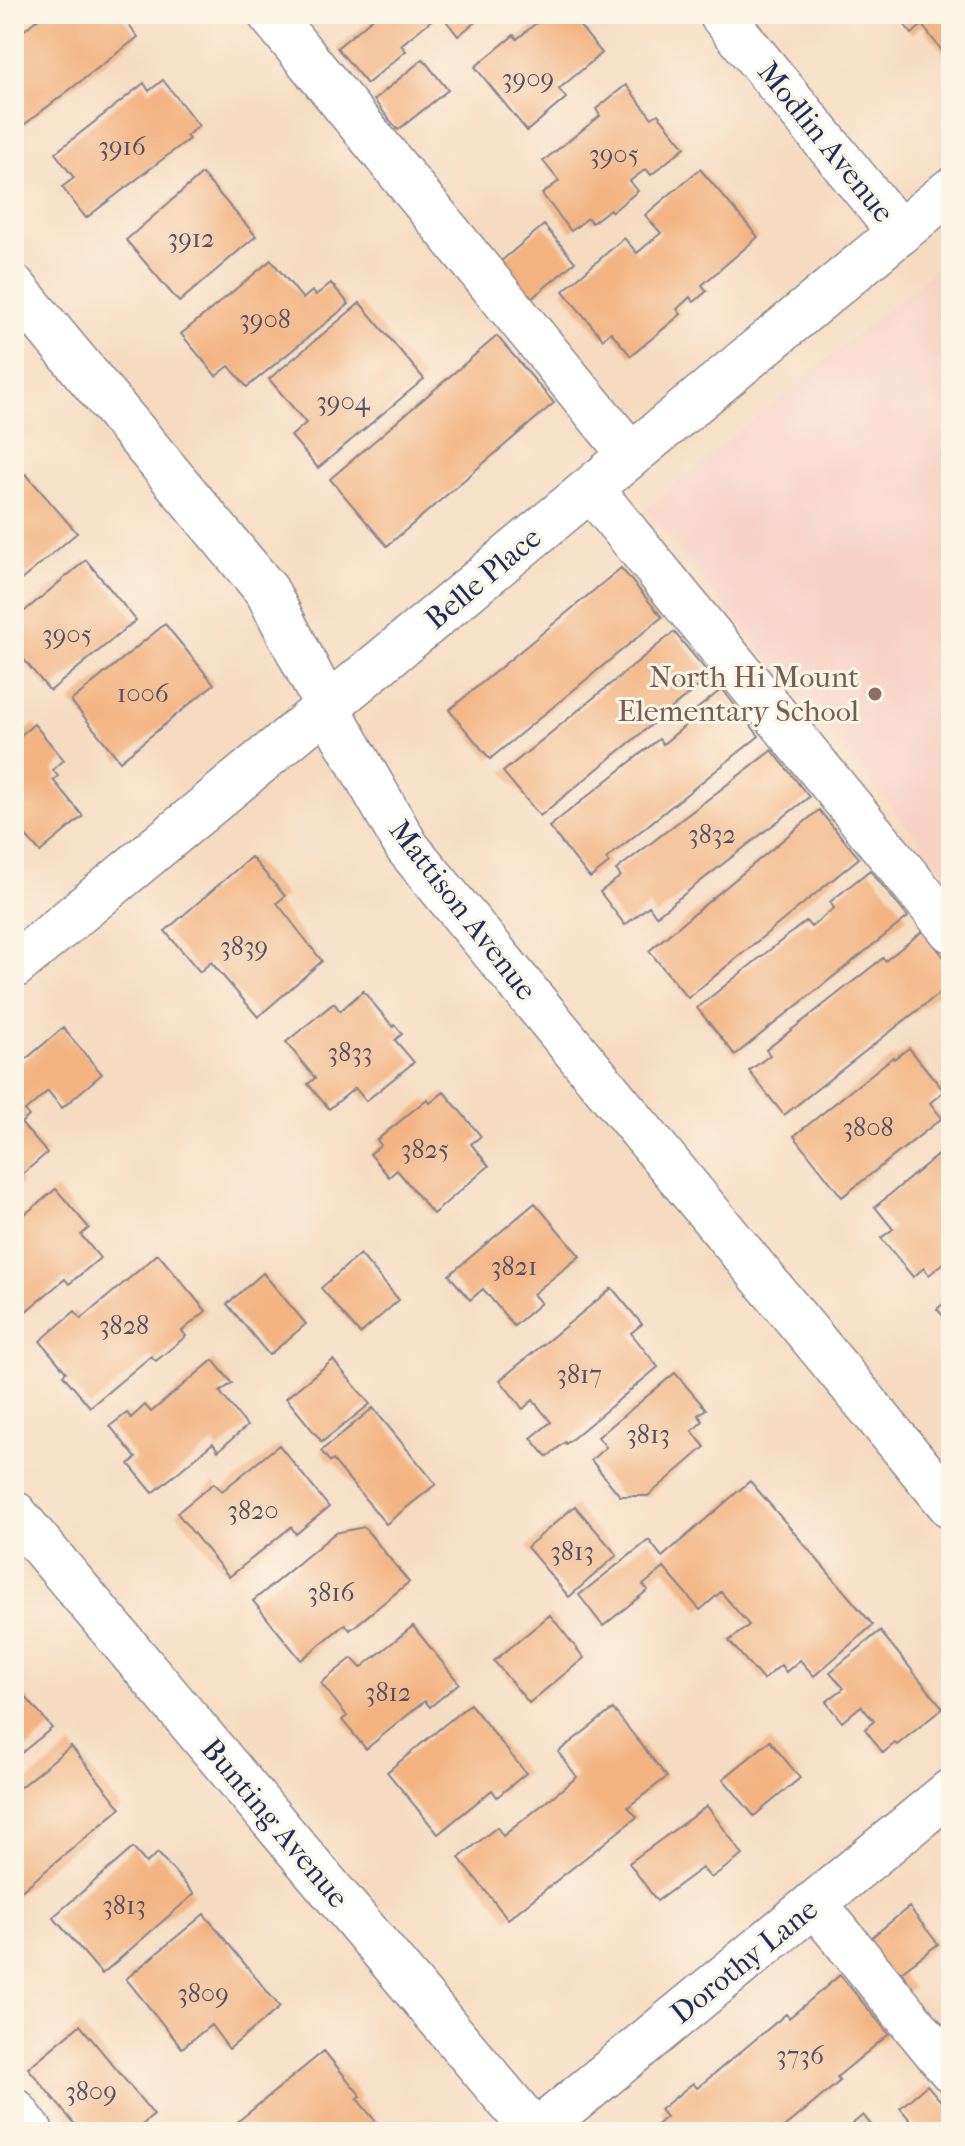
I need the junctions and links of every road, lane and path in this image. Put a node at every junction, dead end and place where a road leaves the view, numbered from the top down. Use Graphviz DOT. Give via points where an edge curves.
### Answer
graph roads {
  1 [pos="270,14"];
  2 [pos="721,14"];
  3 [pos="951,190"];
  4 [pos="900,233"];
  5 [pos="14,287"];
  6 [pos="631,455"];
  7 [pos="591,489"];
  8 [pos="327,707"];
  9 [pos="951,930"];
  10 [pos="14,966"];
  11 [pos="951,1506"];
  12 [pos="14,1513"];
  13 [pos="951,1791"];
  14 [pos="814,1903"];
  15 [pos="951,2070"];
  16 [pos="14,2110"];
  17 [pos="31,2132"];
  18 [pos="536,2132"];
  1 -- 6 [label="street"];
  2 -- 4 [label="street, Modlin Avenue"];
  3 -- 4 [label="street, Belle Place"];
  4 -- 6 [label="street, Belle Place"];
  5 -- 8 [label="street, Mattison Avenue" via="267,591"];
  6 -- 7 [label="street, Belle Place"];
  7 -- 8 [label="street, Belle Place"];
  7 -- 9 [label="street"];
  8 -- 10 [label="street, Belle Place"];
  8 -- 11 [label="street, Mattison Avenue" via="407,847"];
  12 -- 18 [label="street, Bunting Avenue"];
  13 -- 14 [label="street, Dorothy Lane"];
  14 -- 15 [label="street"];
  14 -- 18 [label="street, Dorothy Lane"];
  16 -- 17 [label="street"];
}
